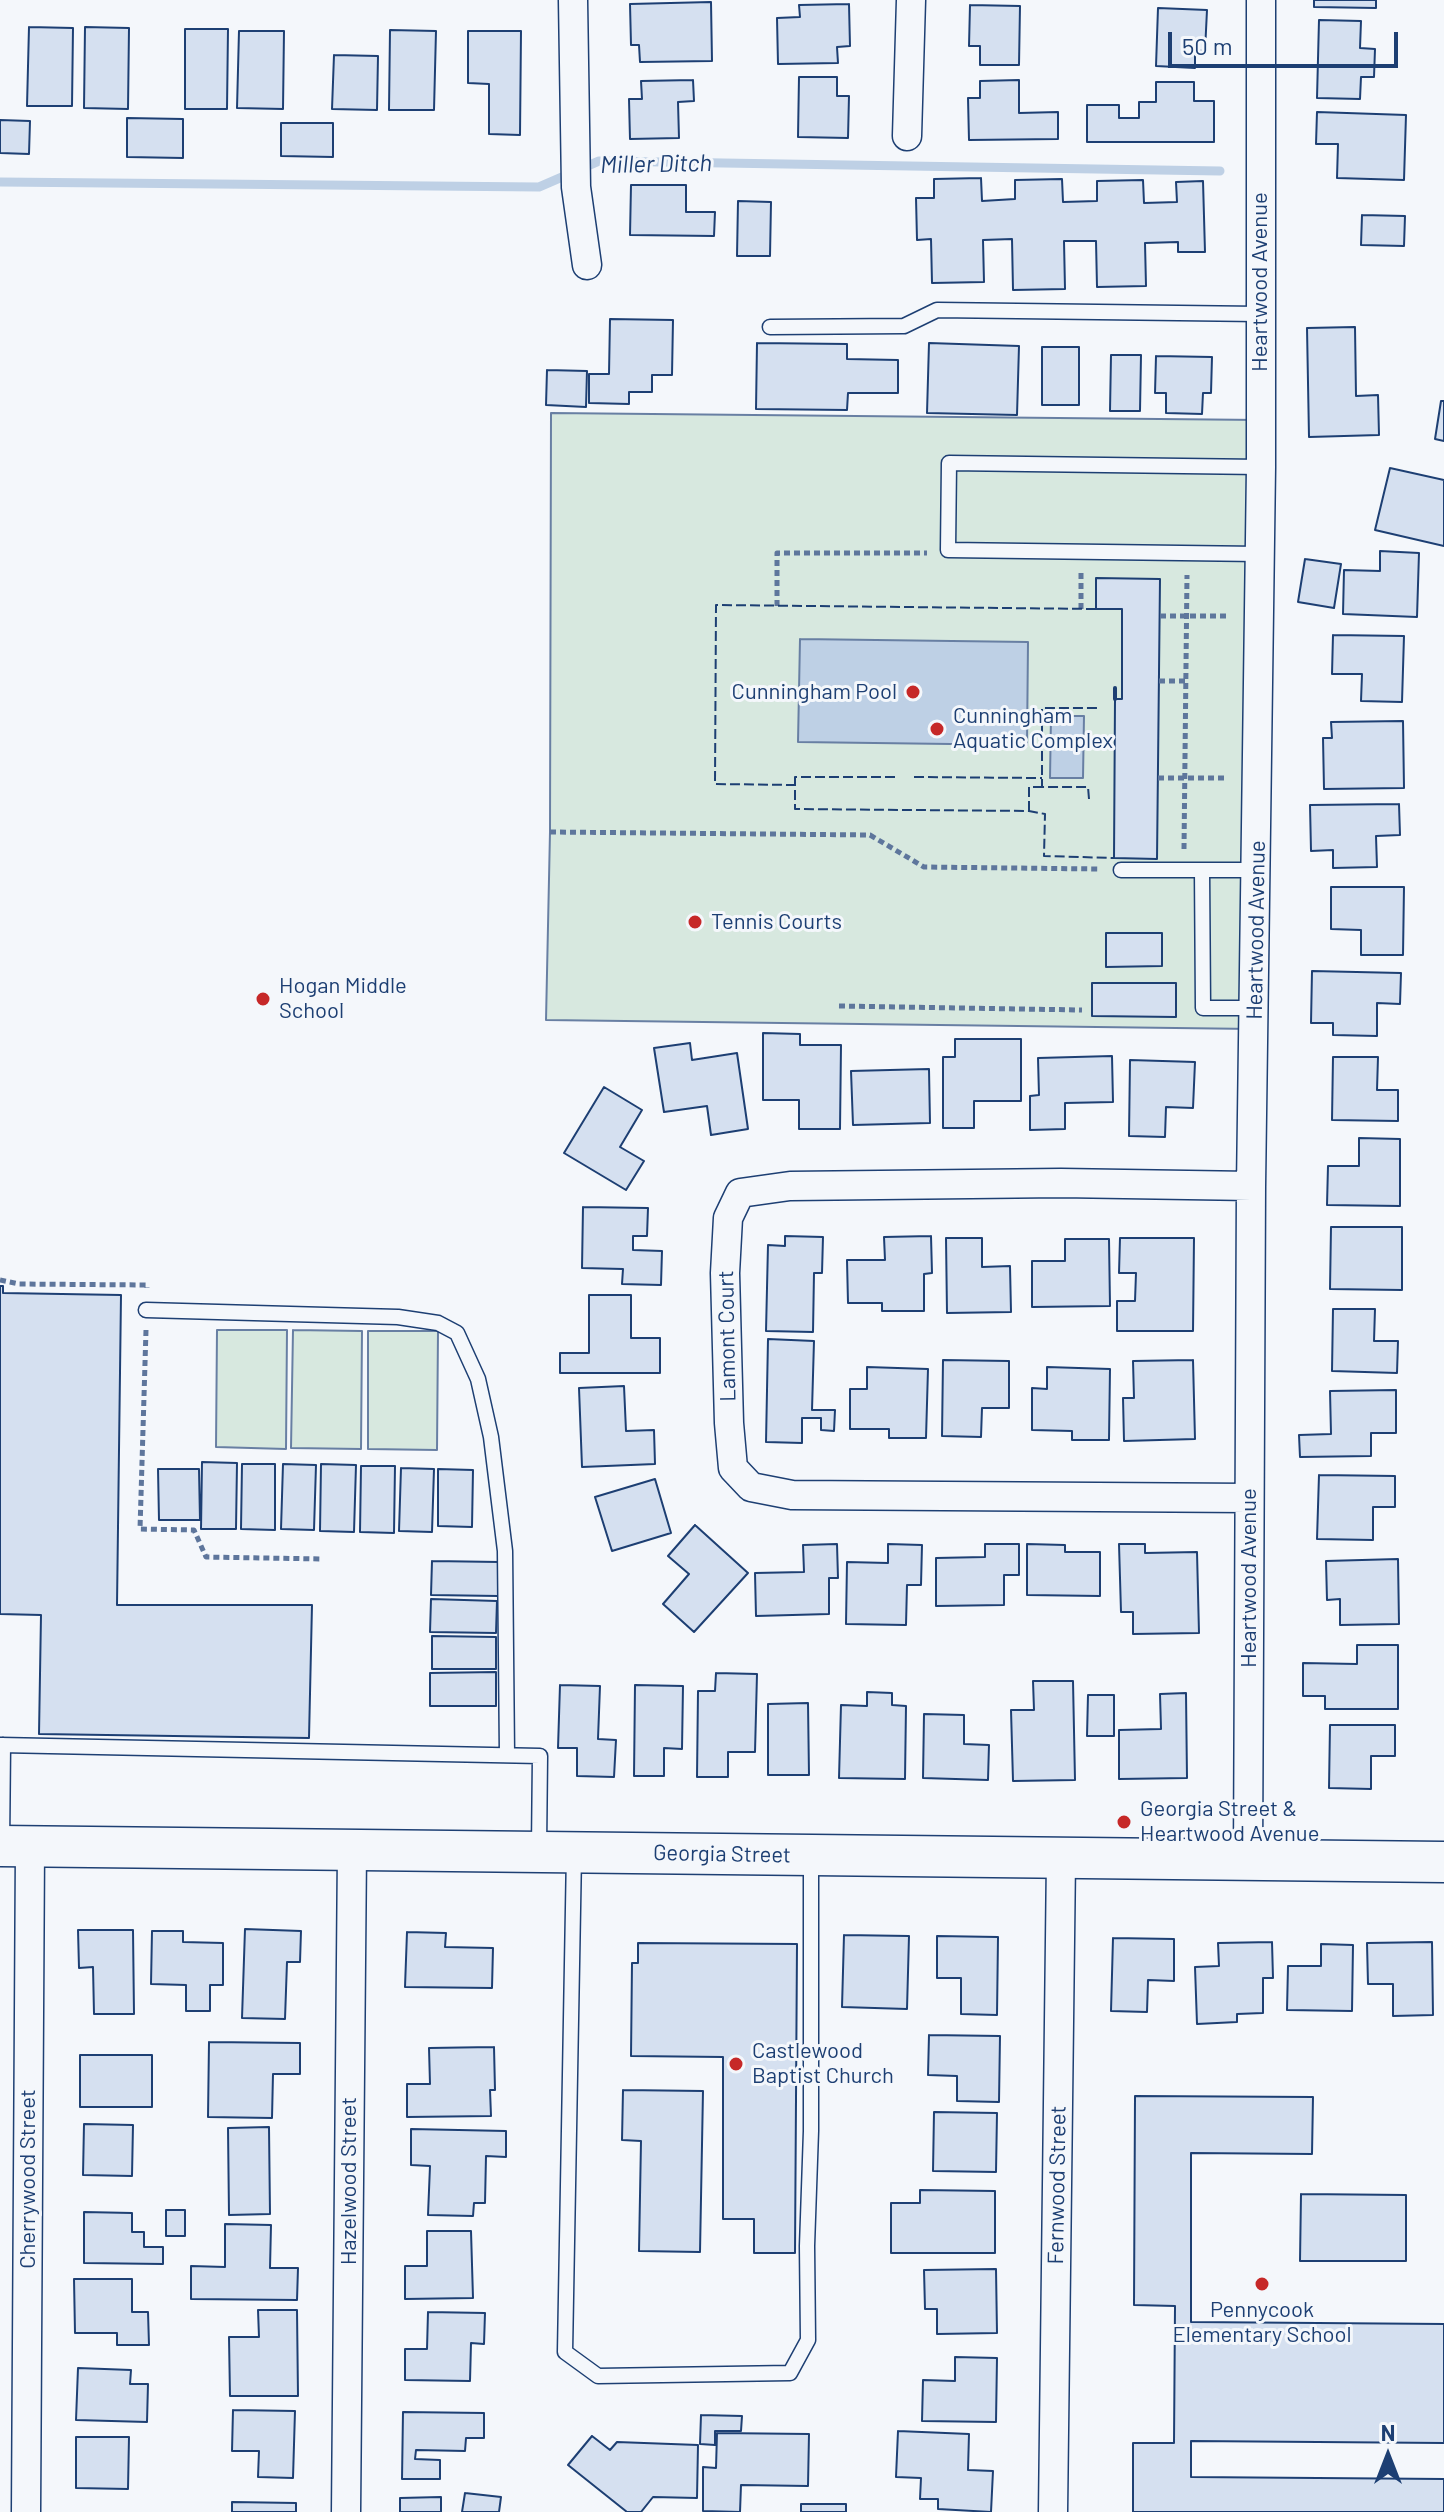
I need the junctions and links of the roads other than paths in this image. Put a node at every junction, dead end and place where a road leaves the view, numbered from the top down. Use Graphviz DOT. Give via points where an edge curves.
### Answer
graph roads {
  1 [pos="573,0"];
  2 [pos="911,0"];
  3 [pos="1261,0"];
  4 [pos="907,136"];
  5 [pos="587,265"];
  6 [pos="1259,314"];
  7 [pos="770,327"];
  8 [pos="1261,467"];
  9 [pos="1259,554"];
  10 [pos="1121,870"];
  11 [pos="1202,870"];
  12 [pos="1257,870"];
  13 [pos="1255,1008"];
  14 [pos="1251,1186"];
  15 [pos="146,1310"];
  16 [pos="1249,1498"];
  17 [pos="2,1745"];
  18 [pos="507,1755"];
  19 [pos="11,1846"];
  20 [pos="352,1850"];
  21 [pos="556,1852"];
  22 [pos="810,1855"];
  23 [pos="1061,1858"];
  24 [pos="1248,1860"];
  25 [pos="1444,1862"];
  26 [pos="26,2512"];
  27 [pos="346,2512"];
  28 [pos="1053,2512"];
  1 -- 5 [label="street" via="576,187"];
  2 -- 4 [label="street"];
  3 -- 6 [label="street, Heartwood Avenue"];
  6 -- 7 [label="lane" via="937,310 904,326"];
  6 -- 8 [label="street, Heartwood Avenue"];
  8 -- 9 [label="street, Heartwood Avenue"];
  8 -- 9 [label="lane" via="949,463 948,550"];
  9 -- 12 [label="street, Heartwood Avenue"];
  10 -- 11 [label="lane"];
  11 -- 12 [label="lane"];
  11 -- 13 [label="lane" via="1203,1008"];
  12 -- 13 [label="street, Heartwood Avenue"];
  13 -- 14 [label="street, Heartwood Avenue"];
  14 -- 16 [label="street, Heartwood Avenue"];
  14 -- 16 [label="street, Lamont Court" via="790,1186 740,1193 728,1218 725,1273 733,1468 751,1487 792,1495"];
  15 -- 18 [label="lane" via="398,1317 438,1323 457,1333 478,1379 491,1437 505,1551"];
  16 -- 24 [label="street, Heartwood Avenue"];
  17 -- 18 [label="lane"];
  17 -- 19 [label="lane"];
  18 -- 21 [label="lane" via="540,1756"];
  19 -- 20 [label="main road, Georgia Street"];
  19 -- 26 [label="street, Cherrywood Street"];
  20 -- 21 [label="main road, Georgia Street"];
  20 -- 27 [label="street, Hazelwood Street"];
  21 -- 22 [label="main road, Georgia Street"];
  21 -- 22 [label="lane" via="565,2352 598,2376 790,2373 808,2340"];
  22 -- 23 [label="main road, Georgia Street"];
  23 -- 24 [label="main road, Georgia Street"];
  23 -- 28 [label="street, Fernwood Street"];
  24 -- 25 [label="main road, Georgia Street"];
}
